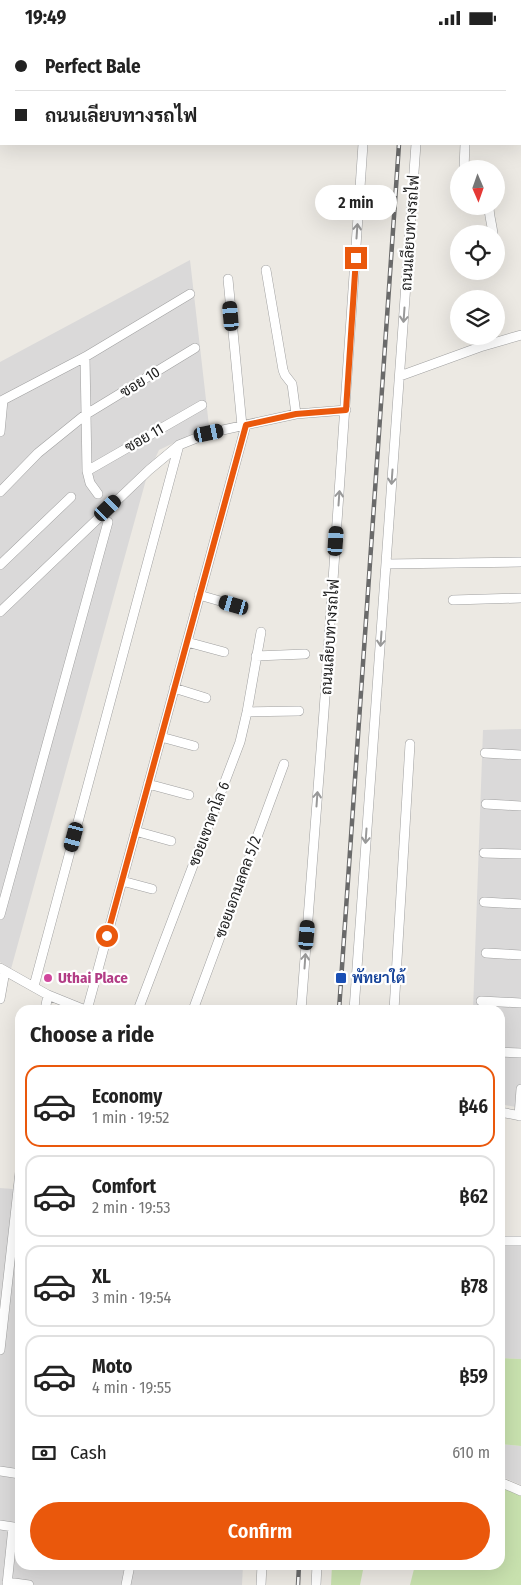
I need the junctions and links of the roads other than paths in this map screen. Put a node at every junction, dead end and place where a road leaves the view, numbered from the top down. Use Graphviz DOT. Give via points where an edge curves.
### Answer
graph roads {
  1 [pos="363,145"];
  2 [pos="416,145"];
  3 [pos="465,145"];
  4 [pos="464,160"];
  5 [pos="266,270"];
  6 [pos="228,279"];
  7 [pos="190,294"];
  8 [pos="521,335"];
  9 [pos="195,348"];
  10 [pos="85,357"];
  11 [pos="400,376"];
  12 [pos="202,405"];
  13 [pos="346,410"];
  14 [pos="296,414"];
  15 [pos="85,415"];
  16 [pos="244,426"];
  17 [pos="0,432"];
  18 [pos="178,445"];
  19 [pos="86,471"];
  20 [pos="0,492"];
  21 [pos="98,494"];
  22 [pos="71,497"];
  23 [pos="108,522"];
  24 [pos="521,562"];
  25 [pos="386,564"];
  26 [pos="0,565"];
  27 [pos="199,595"];
  28 [pos="521,598"];
  29 [pos="453,600"];
  30 [pos="234,605"];
  31 [pos="0,611"];
  32 [pos="261,632"];
  33 [pos="187,642"];
  34 [pos="224,652"];
  35 [pos="305,654"];
  36 [pos="256,656"];
  37 [pos="174,688"];
  38 [pos="206,698"];
  39 [pos="300,711"];
  40 [pos="248,712"];
  41 [pos="161,737"];
  42 [pos="410,744"];
  43 [pos="194,746"];
  44 [pos="485,753"];
  45 [pos="521,755"];
  46 [pos="284,765"];
  47 [pos="148,784"];
  48 [pos="189,795"];
  49 [pos="486,804"];
  50 [pos="521,806"];
  51 [pos="135,831"];
  52 [pos="170,841"];
  53 [pos="484,853"];
  54 [pos="521,854"];
  55 [pos="122,881"];
  56 [pos="152,889"];
  57 [pos="484,902"];
  58 [pos="521,904"];
  59 [pos="0,915"];
  60 [pos="486,953"];
  61 [pos="521,955"];
  62 [pos="3,969"];
  63 [pos="34,987"];
  64 [pos="48,995"];
  65 [pos="0,999"];
  66 [pos="481,1001"];
  67 [pos="521,1003"];
  68 [pos="46,1005"];
  69 [pos="73,1005"];
  70 [pos="87,1005"];
  71 [pos="140,1005"];
  72 [pos="194,1005"];
  73 [pos="301,1005"];
  74 [pos="354,1005"];
  75 [pos="394,1005"];
  76 [pos="505,1052"];
  77 [pos="521,1053"];
  78 [pos="521,1089"];
  79 [pos="505,1113"];
  80 [pos="520,1116"];
  81 [pos="15,1216"];
  82 [pos="505,1241"];
  83 [pos="521,1241"];
  84 [pos="0,1350"];
  85 [pos="0,1471"];
  86 [pos="15,1473"];
  87 [pos="505,1484"];
  88 [pos="521,1491"];
  89 [pos="0,1525"];
  90 [pos="15,1527"];
  91 [pos="15,1533"];
  92 [pos="129,1570"];
  93 [pos="262,1570"];
  94 [pos="318,1570"];
  95 [pos="7,1583"];
  96 [pos="29,1585"];
  97 [pos="126,1585"];
  98 [pos="261,1585"];
  99 [pos="316,1585"];
  13 -- 1 [label="street, ถนนเลียบทางรถไฟ, one-way"];
  2 -- 11 [label="street, ถนนเลียบทางรถไฟ, one-way"];
  3 -- 4 [label="street"];
  5 -- 14 [label="street" via="282,370 292,384"];
  6 -- 16 [label="street"];
  7 -- 10 [label="street"];
  8 -- 11 [label="street"];
  9 -- 15 [label="street, ซอย 10"];
  10 -- 15 [label="street"];
  10 -- 17 [label="street" via="3,400"];
  11 -- 25 [label="street, ถนนเลียบทางรถไฟ, one-way"];
  12 -- 19 [label="street, ซอย 11"];
  13 -- 14 [label="street"];
  73 -- 13 [label="street, ถนนเลียบทางรถไฟ, one-way"];
  14 -- 16 [label="street"];
  15 -- 19 [label="street"];
  15 -- 20 [label="street, ซอย 10" via="38,453"];
  16 -- 18 [label="street" via="209,433"];
  16 -- 27 [label="street"];
  18 -- 31 [label="street"];
  18 -- 63 [label="street"];
  19 -- 21 [label="street"];
  22 -- 26 [label="street"];
  23 -- 59 [label="street"];
  24 -- 25 [label="street"];
  25 -- 74 [label="street, ถนนเลียบทางรถไฟ, one-way"];
  27 -- 30 [label="street"];
  27 -- 33 [label="street"];
  28 -- 29 [label="street"];
  32 -- 36 [label="street, ซอยเขาตาโล 6"];
  33 -- 34 [label="street"];
  33 -- 37 [label="street"];
  35 -- 36 [label="street"];
  36 -- 40 [label="street, ซอยเขาตาโล 6"];
  37 -- 38 [label="street"];
  37 -- 41 [label="street"];
  39 -- 40 [label="street"];
  40 -- 71 [label="street, ซอยเขาตาโล 6" via="240,742"];
  41 -- 43 [label="street"];
  41 -- 47 [label="street"];
  42 -- 75 [label="street"];
  44 -- 45 [label="street"];
  46 -- 72 [label="street, ซอยเอกมลคล 5/2"];
  47 -- 48 [label="street"];
  47 -- 51 [label="street"];
  49 -- 50 [label="street"];
  51 -- 52 [label="street"];
  51 -- 55 [label="street"];
  53 -- 54 [label="street"];
  55 -- 56 [label="street"];
  55 -- 70 [label="street"];
  57 -- 58 [label="street"];
  60 -- 61 [label="street"];
  62 -- 63 [label="street"];
  62 -- 65 [label="street"];
  63 -- 64 [label="street"];
  64 -- 68 [label="street"];
  64 -- 69 [label="street"];
  66 -- 67 [label="street"];
  76 -- 77 [label="street"];
  78 -- 80 [label="street"];
  79 -- 80 [label="street"];
  81 -- 84 [label="street"];
  82 -- 83 [label="street"];
  85 -- 86 [label="street"];
  87 -- 88 [label="street"];
  89 -- 90 [label="street"];
  91 -- 95 [label="street"];
  92 -- 97 [label="street"];
  93 -- 98 [label="street"];
  94 -- 99 [label="street"];
  95 -- 96 [label="street"];
}
